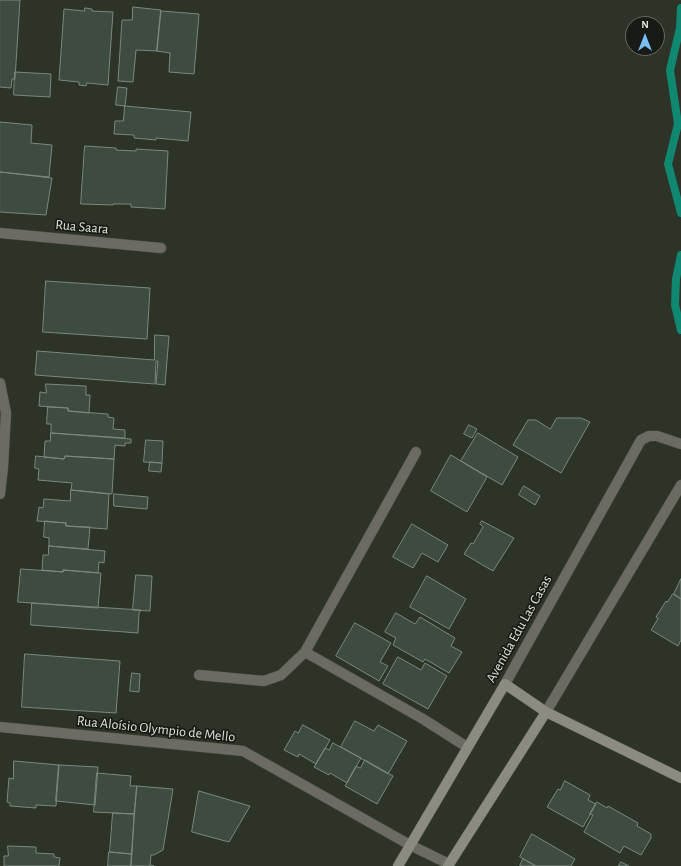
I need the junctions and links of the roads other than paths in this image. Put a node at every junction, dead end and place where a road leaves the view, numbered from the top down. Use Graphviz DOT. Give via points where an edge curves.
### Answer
graph roads {
  1 [pos="0,234"];
  2 [pos="161,248"];
  3 [pos="0,383"];
  4 [pos="681,444"];
  5 [pos="416,452"];
  6 [pos="2,467"];
  7 [pos="681,485"];
  8 [pos="0,494"];
  9 [pos="305,652"];
  10 [pos="199,675"];
  11 [pos="505,684"];
  12 [pos="546,712"];
  13 [pos="0,727"];
  14 [pos="467,747"];
  15 [pos="681,778"];
  16 [pos="410,845"];
  17 [pos="449,865"];
  18 [pos="398,866"];
  1 -- 2 [label="street, Rua Saara"];
  3 -- 6 [label="street" via="6,413"];
  4 -- 11 [label="street, Avenida Edu Las Casas" via="657,436 641,440"];
  5 -- 9 [label="street"];
  6 -- 8 [label="street"];
  7 -- 12 [label="street"];
  9 -- 10 [label="street" via="281,675 264,681"];
  9 -- 14 [label="street"];
  11 -- 12 [label="street"];
  11 -- 14 [label="street, Avenida Edu Las Casas"];
  12 -- 15 [label="street"];
  12 -- 17 [label="street"];
  13 -- 16 [label="street, Rua Aloísio Olympio de Mello" via="243,751"];
  14 -- 16 [label="street, Avenida Edu Las Casas"];
  16 -- 17 [label="street, Rua Aloísio Olympio de Mello"];
  16 -- 18 [label="street, Avenida Edu Las Casas"];
}
